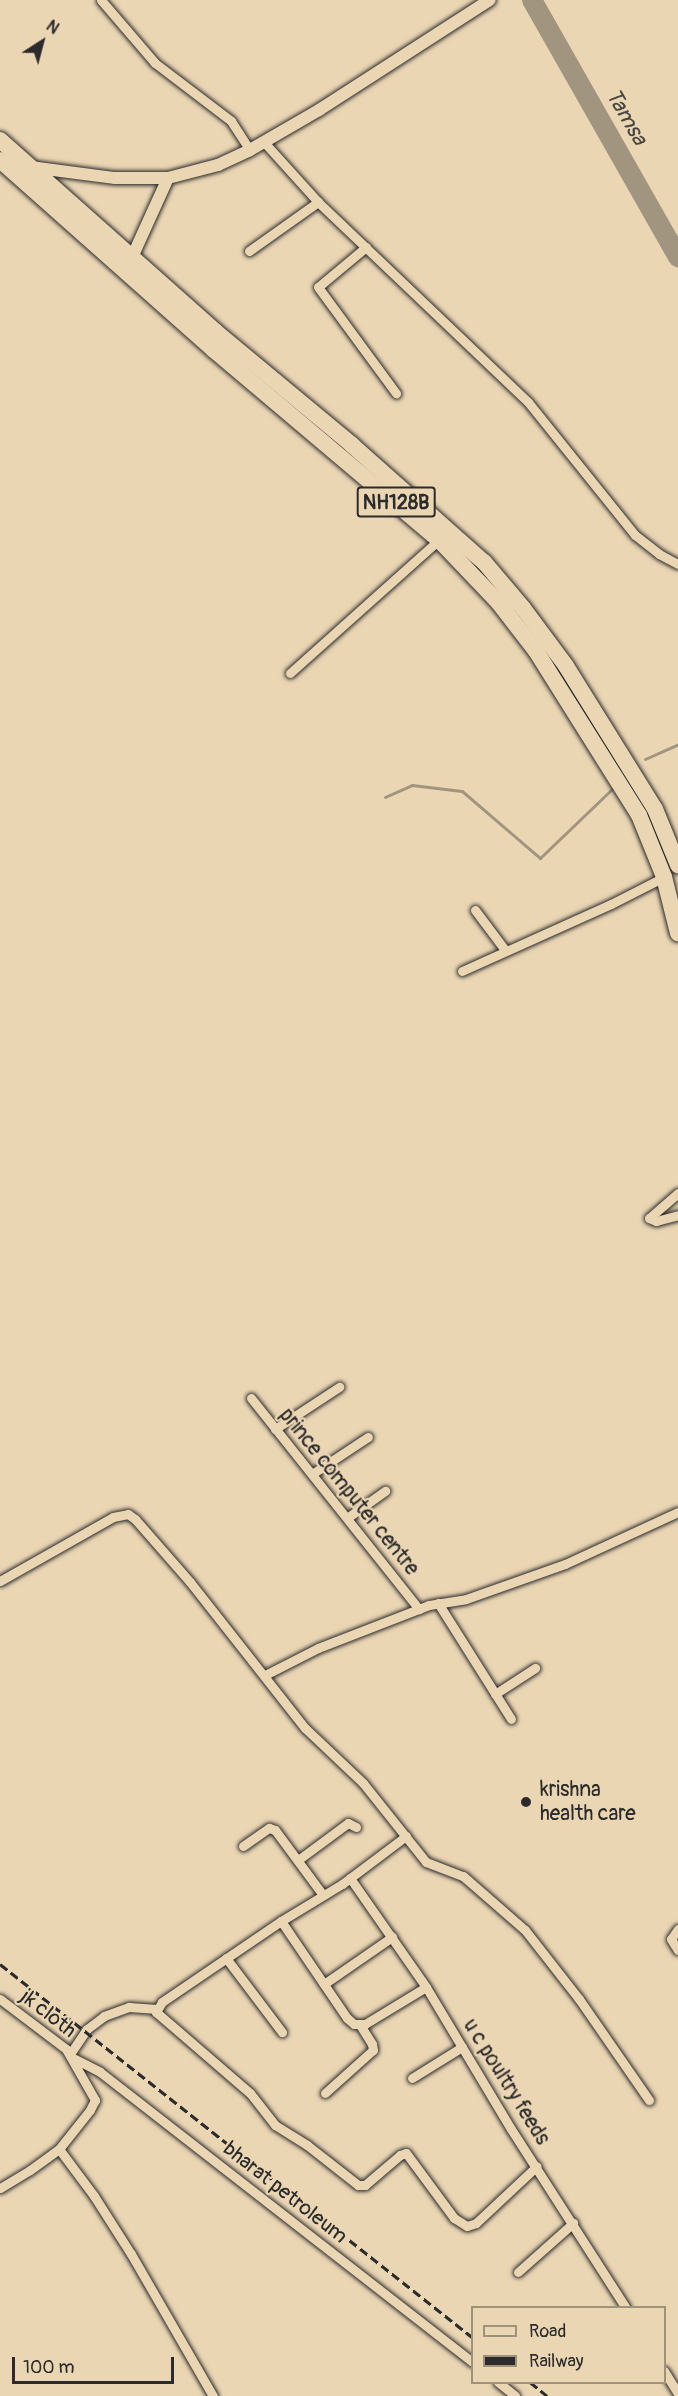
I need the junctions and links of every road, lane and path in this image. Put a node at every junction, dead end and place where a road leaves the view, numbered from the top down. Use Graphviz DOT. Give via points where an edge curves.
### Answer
graph roads {
  1 [pos="100,0"];
  2 [pos="490,0"];
  3 [pos="0,140"];
  4 [pos="264,142"];
  5 [pos="250,150"];
  6 [pos="3,163"];
  7 [pos="31,167"];
  8 [pos="168,178"];
  9 [pos="318,202"];
  10 [pos="366,247"];
  11 [pos="249,251"];
  12 [pos="132,256"];
  13 [pos="126,273"];
  14 [pos="396,393"];
  15 [pos="439,540"];
  16 [pos="678,564"];
  17 [pos="290,673"];
  18 [pos="677,857"];
  19 [pos="664,877"];
  20 [pos="475,910"];
  21 [pos="678,933"];
  22 [pos="505,950"];
  23 [pos="462,971"];
  24 [pos="678,1193"];
  25 [pos="678,1215"];
  26 [pos="339,1387"];
  27 [pos="251,1398"];
  28 [pos="275,1429"];
  29 [pos="368,1437"];
  30 [pos="312,1474"];
  31 [pos="385,1491"];
  32 [pos="678,1512"];
  33 [pos="347,1518"];
  34 [pos="0,1581"];
  35 [pos="438,1603"];
  36 [pos="419,1609"];
  37 [pos="535,1668"];
  38 [pos="265,1675"];
  39 [pos="495,1694"];
  40 [pos="512,1719"];
  41 [pos="356,1827"];
  42 [pos="406,1836"];
  43 [pos="243,1846"];
  44 [pos="298,1860"];
  45 [pos="350,1878"];
  46 [pos="323,1895"];
  47 [pos="281,1921"];
  48 [pos="678,1929"];
  49 [pos="392,1937"];
  50 [pos="678,1950"];
  51 [pos="226,1958"];
  52 [pos="324,1984"];
  53 [pos="426,1987"];
  54 [pos="0,2000"];
  55 [pos="157,2009"];
  56 [pos="360,2025"];
  57 [pos="282,2032"];
  58 [pos="462,2047"];
  59 [pos="71,2056"];
  60 [pos="412,2078"];
  61 [pos="325,2093"];
  62 [pos="649,2100"];
  63 [pos="59,2148"];
  64 [pos="537,2166"];
  65 [pos="0,2188"];
  66 [pos="573,2223"];
  67 [pos="518,2272"];
  68 [pos="625,2306"];
  69 [pos="471,2361"];
  70 [pos="666,2374"];
  71 [pos="500,2384"];
  72 [pos="678,2393"];
  73 [pos="213,2396"];
  74 [pos="514,2396"];
  1 -- 5 [label="street" via="155,63 231,121"];
  2 -- 4 [label="street"];
  3 -- 7 [label="highway, NH128B"];
  4 -- 5 [label="street"];
  4 -- 9 [label="street"];
  5 -- 8 [label="street" via="218,165"];
  6 -- 7 [label="street"];
  6 -- 13 [label="highway, NH128B"];
  7 -- 8 [label="street" via="115,178"];
  7 -- 12 [label="highway, NH128B"];
  8 -- 12 [label="street"];
  9 -- 10 [label="street"];
  9 -- 11 [label="street"];
  10 -- 14 [label="street" via="318,288"];
  10 -- 16 [label="street" via="528,402 635,535"];
  12 -- 13 [label="street"];
  12 -- 18 [label="highway, NH128B" via="484,562 566,666 655,808"];
  13 -- 15 [label="highway, NH128B"];
  15 -- 17 [label="street"];
  15 -- 19 [label="highway, NH128B" via="499,603 536,651 639,814"];
  19 -- 21 [label="highway, NH128B"];
  19 -- 22 [label="street"];
  20 -- 22 [label="street"];
  22 -- 23 [label="street"];
  24 -- 25 [label="street" via="649,1218 656,1221"];
  26 -- 28 [label="street"];
  27 -- 28 [label="street, prince computer centre"];
  28 -- 30 [label="street, prince computer centre"];
  29 -- 30 [label="street"];
  30 -- 33 [label="street, prince computer centre"];
  31 -- 33 [label="street"];
  32 -- 35 [label="street" via="565,1564 466,1599"];
  33 -- 36 [label="street, prince computer centre"];
  34 -- 38 [label="street" via="112,1517 128,1514 190,1582"];
  35 -- 36 [label="street"];
  35 -- 39 [label="street"];
  36 -- 38 [label="street" via="299,1656"];
  37 -- 39 [label="street"];
  38 -- 42 [label="street" via="305,1728 363,1783"];
  39 -- 40 [label="street"];
  41 -- 44 [label="street" via="348,1823"];
  42 -- 45 [label="street"];
  42 -- 62 [label="street" via="426,1862 463,1876 525,1930"];
  43 -- 44 [label="street" via="272,1828"];
  44 -- 46 [label="street"];
  45 -- 46 [label="street"];
  45 -- 49 [label="street, u c poultry feeds"];
  46 -- 47 [label="street"];
  47 -- 51 [label="street"];
  47 -- 52 [label="street"];
  48 -- 50 [label="street" via="670,1939"];
  49 -- 52 [label="street"];
  49 -- 53 [label="street, u c poultry feeds"];
  51 -- 55 [label="street"];
  51 -- 57 [label="street"];
  52 -- 56 [label="street" via="347,2018"];
  53 -- 56 [label="street"];
  53 -- 58 [label="street, u c poultry feeds"];
  54 -- 59 [label="street, jk cloth"];
  55 -- 59 [label="street" via="129,2007 104,2016 87,2030"];
  55 -- 64 [label="street" via="159,2016 250,2093 275,2125 358,2185 365,2184 406,2153 454,2218 467,2226 476,2223"];
  56 -- 61 [label="street" via="373,2050"];
  58 -- 60 [label="street"];
  58 -- 64 [label="street, u c poultry feeds"];
  59 -- 63 [label="street, jk cloth" via="95,2100"];
  59 -- 69 [label="street, bharat petroleum" via="100,2072"];
  63 -- 65 [label="street, jk cloth"];
  63 -- 73 [label="street" via="131,2254"];
  64 -- 66 [label="street, u c poultry feeds"];
  66 -- 67 [label="street"];
  66 -- 68 [label="street, u c poultry feeds"];
  70 -- 72 [label="street"];
  71 -- 74 [label="street"];
}
